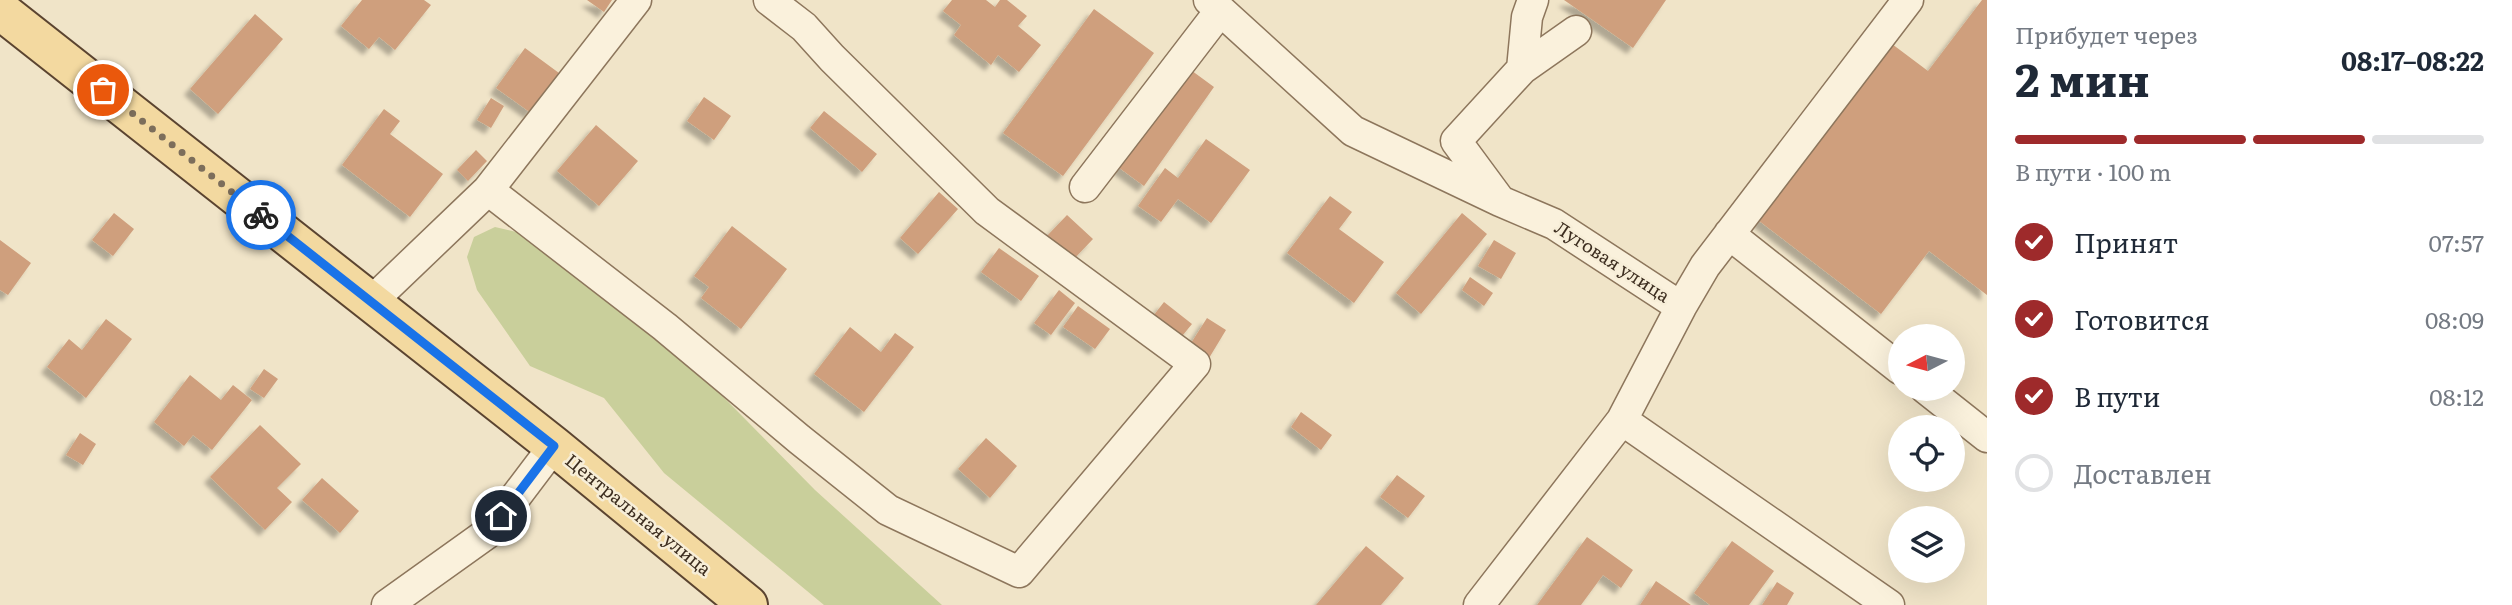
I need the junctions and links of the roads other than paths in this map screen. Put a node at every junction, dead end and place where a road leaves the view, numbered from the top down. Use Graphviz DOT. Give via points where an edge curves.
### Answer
graph roads {
  1 [pos="636,0"];
  2 [pos="769,0"];
  3 [pos="1533,0"];
  4 [pos="1908,0"];
  5 [pos="0,10"];
  6 [pos="1226,10"];
  7 [pos="1576,31"];
  8 [pos="1522,69"];
  9 [pos="1085,187"];
  10 [pos="488,190"];
  11 [pos="1500,201"];
  12 [pos="1729,234"];
  13 [pos="371,302"];
  14 [pos="1681,307"];
  15 [pos="1888,360"];
  16 [pos="1941,401"];
  17 [pos="1622,420"];
  18 [pos="1987,437"];
  19 [pos="554,446"];
  20 [pos="1885,604"];
  21 [pos="387,605"];
  22 [pos="748,605"];
  23 [pos="1479,605"];
  1 -- 10 [label="street"];
  2 -- 10 [label="street" via="804,27 987,211 1195,364 1019,572 888,510 665,327"];
  3 -- 8 [label="street"];
  4 -- 12 [label="street"];
  5 -- 13 [label="main road, Центральная улица"];
  6 -- 9 [label="street"];
  6 -- 11 [label="street, Луговая улица" via="1353,131"];
  7 -- 8 [label="street"];
  8 -- 11 [label="street" via="1456,141"];
  10 -- 13 [label="street"];
  11 -- 14 [label="street, Луговая улица" via="1554,224"];
  12 -- 14 [label="street"];
  12 -- 15 [label="street"];
  13 -- 19 [label="main road, Центральная улица"];
  14 -- 17 [label="street, Луговая улица"];
  16 -- 18 [label="street"];
  17 -- 20 [label="street"];
  17 -- 23 [label="street, Луговая улица"];
  19 -- 21 [label="street" via="489,532"];
  19 -- 22 [label="main road, Центральная улица"];
}
